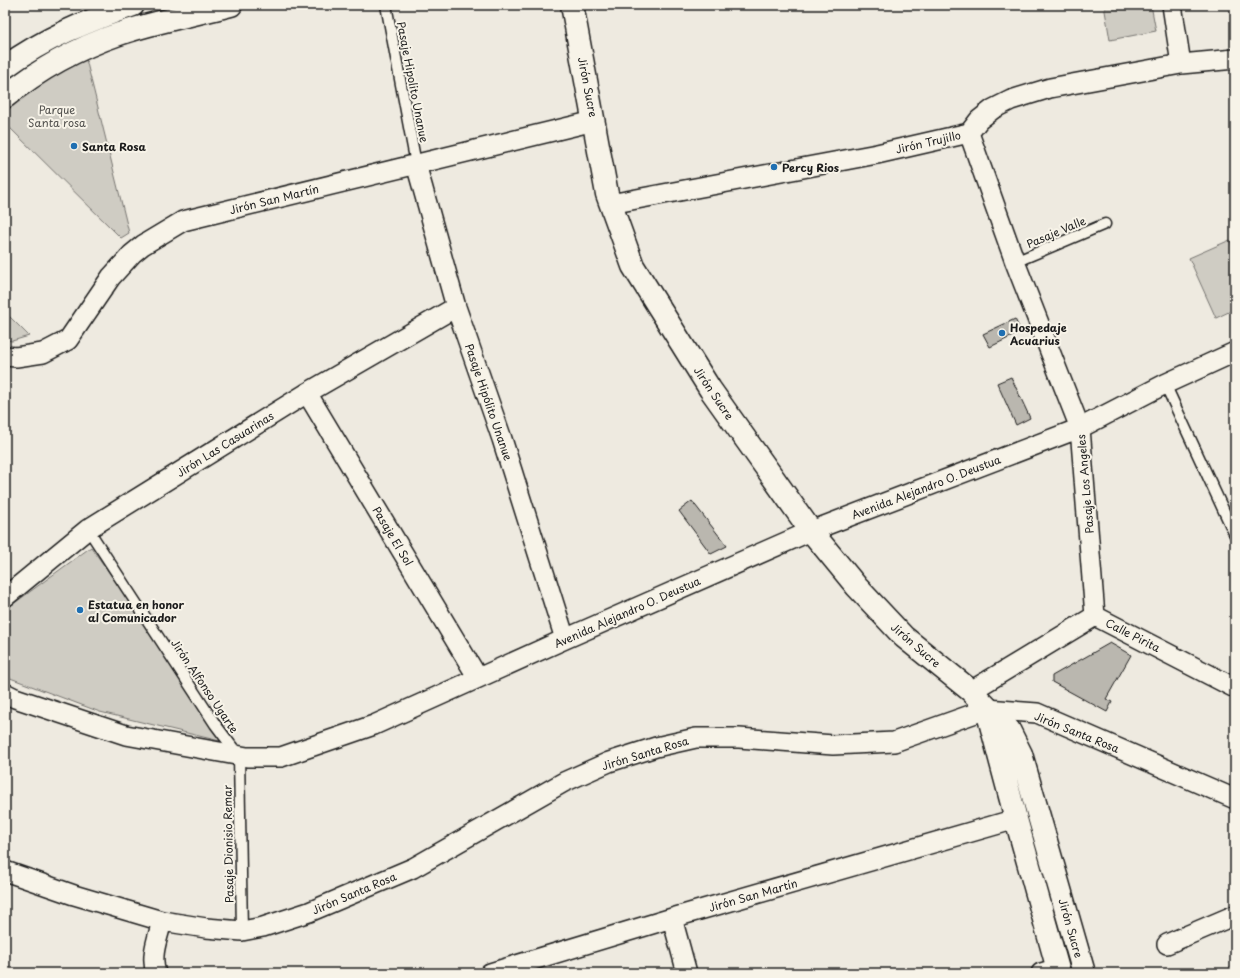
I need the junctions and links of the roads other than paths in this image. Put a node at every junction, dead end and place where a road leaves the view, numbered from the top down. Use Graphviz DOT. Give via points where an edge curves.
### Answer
graph roads {
  1 [pos="133,5"];
  2 [pos="231,5"];
  3 [pos="386,5"];
  4 [pos="572,5"];
  5 [pos="1172,5"];
  6 [pos="203,8"];
  7 [pos="1235,59"];
  8 [pos="1181,64"];
  9 [pos="5,67"];
  10 [pos="5,97"];
  11 [pos="594,121"];
  12 [pos="969,133"];
  13 [pos="416,164"];
  14 [pos="610,204"];
  15 [pos="1106,224"];
  16 [pos="1015,262"];
  17 [pos="456,307"];
  18 [pos="1235,352"];
  19 [pos="5,356"];
  20 [pos="1164,384"];
  21 [pos="307,393"];
  22 [pos="1080,428"];
  23 [pos="88,529"];
  24 [pos="811,531"];
  25 [pos="1235,535"];
  26 [pos="5,597"];
  27 [pos="1095,616"];
  28 [pos="565,639"];
  29 [pos="478,678"];
  30 [pos="1235,688"];
  31 [pos="971,691"];
  32 [pos="5,692"];
  33 [pos="987,709"];
  34 [pos="239,756"];
  35 [pos="1235,799"];
  36 [pos="1016,819"];
  37 [pos="5,871"];
  38 [pos="1235,915"];
  39 [pos="672,918"];
  40 [pos="162,921"];
  41 [pos="242,931"];
  42 [pos="1167,944"];
  43 [pos="1053,971"];
  44 [pos="156,973"];
  45 [pos="490,973"];
  46 [pos="687,973"];
  47 [pos="1084,973"];
  1 -- 9 [label="street" via="68,30"];
  2 -- 6 [label="street"];
  3 -- 13 [label="lane, Pasaje Hipolito Unanue"];
  4 -- 11 [label="street, Jirón Sucre"];
  5 -- 8 [label="street"];
  6 -- 10 [label="street" via="86,47 35,75"];
  7 -- 8 [label="street, Jirón Trujillo"];
  8 -- 12 [label="street, Jirón Trujillo" via="1050,88 1011,100 993,109 979,120"];
  11 -- 13 [label="street, Jirón San Martín"];
  11 -- 14 [label="street, Jirón Sucre"];
  12 -- 14 [label="street, Jirón Trujillo" via="877,154"];
  12 -- 16 [label="street, Pasaje Los Angeles"];
  13 -- 17 [label="street, Pasaje Hipólito Unanue"];
  13 -- 19 [label="street, Jirón San Martín" via="183,221 132,254 111,277 68,340 43,353 16,358"];
  14 -- 24 [label="street, Jirón Sucre" via="633,266 710,389"];
  15 -- 16 [label="lane, Pasaje Valle"];
  16 -- 22 [label="street, Pasaje Los Angeles"];
  17 -- 21 [label="street, Jirón Las Casuarinas"];
  17 -- 28 [label="street, Pasaje Hipólito Unanue" via="502,439"];
  18 -- 20 [label="street, Avenida Alejandro O. Deustua"];
  20 -- 22 [label="street, Avenida Alejandro O. Deustua"];
  20 -- 25 [label="lane"];
  21 -- 23 [label="street, Jirón Las Casuarinas"];
  21 -- 29 [label="street, Pasaje El Sol"];
  22 -- 24 [label="street, Avenida Alejandro O. Deustua"];
  22 -- 27 [label="street, Pasaje Los Angeles"];
  23 -- 26 [label="street, Jirón Las Casuarinas"];
  23 -- 34 [label="lane, Jirón Alfonso Ugarte" via="215,724"];
  24 -- 28 [label="street, Avenida Alejandro O. Deustua"];
  24 -- 31 [label="street, Jirón Sucre" via="857,587 904,637"];
  27 -- 30 [label="street, Calle Pirita"];
  27 -- 31 [label="street, Calle Pirita"];
  28 -- 29 [label="street, Avenida Alejandro O. Deustua"];
  29 -- 34 [label="street, Avenida Alejandro O. Deustua" via="374,725 281,758"];
  31 -- 33 [label="street, Jirón Sucre"];
  32 -- 34 [label="street, Avenida Alejandro O. Deustua" via="15,698 126,735"];
  33 -- 35 [label="street, Jirón Santa Rosa" via="1036,713"];
  33 -- 36 [label="street, Jirón Sucre"];
  33 -- 41 [label="street, Jirón Santa Rosa" via="894,742 833,745 739,738 696,738 656,747 608,762 564,782 413,868 309,912"];
  33 -- 47 [label="street, Jirón Sucre" via="1009,730 1021,754"];
  34 -- 41 [label="lane, Pasaje Dionisio Remar"];
  36 -- 39 [label="street, Jirón San Martín"];
  36 -- 43 [label="street, Jirón Sucre"];
  37 -- 40 [label="street, Jirón Santa Rosa"];
  38 -- 42 [label="street"];
  39 -- 45 [label="street, Jirón San Martín"];
  39 -- 46 [label="street"];
  40 -- 41 [label="street, Jirón Santa Rosa"];
  40 -- 44 [label="street" via="154,950 153,962"];
}
